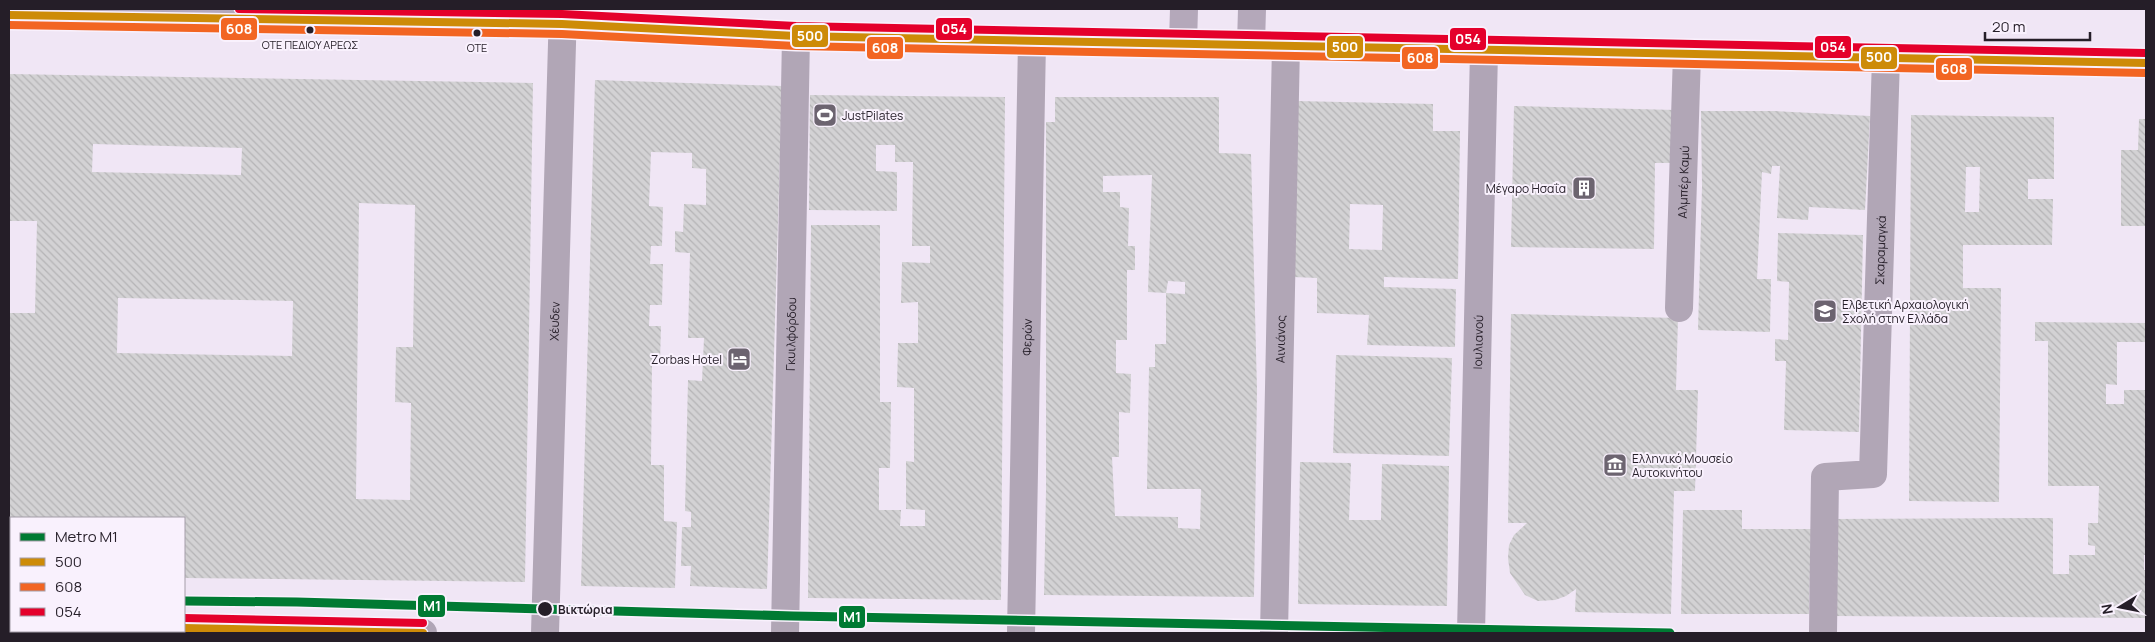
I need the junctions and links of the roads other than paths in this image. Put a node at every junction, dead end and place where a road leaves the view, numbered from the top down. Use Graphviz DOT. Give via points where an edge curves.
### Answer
graph roads {
  1 [pos="1184,9"];
  2 [pos="1252,9"];
  3 [pos="9,15"];
  4 [pos="562,17"];
  5 [pos="796,36"];
  6 [pos="1032,41"];
  7 [pos="1183,43"];
  8 [pos="1251,44"];
  9 [pos="1286,45"];
  10 [pos="1484,51"];
  11 [pos="1687,54"];
  12 [pos="1886,58"];
  13 [pos="2146,63"];
  14 [pos="1679,308"];
  15 [pos="185,628"];
  16 [pos="403,633"];
  17 [pos="423,633"];
  18 [pos="545,633"];
  19 [pos="784,633"];
  20 [pos="1021,633"];
  21 [pos="1274,633"];
  22 [pos="1471,633"];
  23 [pos="1823,633"];
  1 -- 7 [label="main road"];
  2 -- 8 [label="main road"];
  3 -- 4 [label="main road"];
  4 -- 5 [label="main road"];
  4 -- 18 [label="street, Χέυδεν"];
  5 -- 6 [label="main road"];
  5 -- 19 [label="street, Γκυιλφόρδου"];
  6 -- 7 [label="main road"];
  6 -- 20 [label="street, Φερών"];
  7 -- 8 [label="main road"];
  8 -- 9 [label="main road"];
  9 -- 10 [label="main road"];
  9 -- 21 [label="street, Αινιάνος"];
  10 -- 11 [label="main road"];
  10 -- 22 [label="main road, Ιουλιανού"];
  11 -- 12 [label="main road"];
  11 -- 14 [label="street, Αλμπέρ Καμύ"];
  12 -- 13 [label="main road"];
  12 -- 23 [label="street, Σκαραμαγκά" via="1873,474 1825,477"];
  15 -- 16 [label="main road"];
  16 -- 17 [label="main road"];
}
